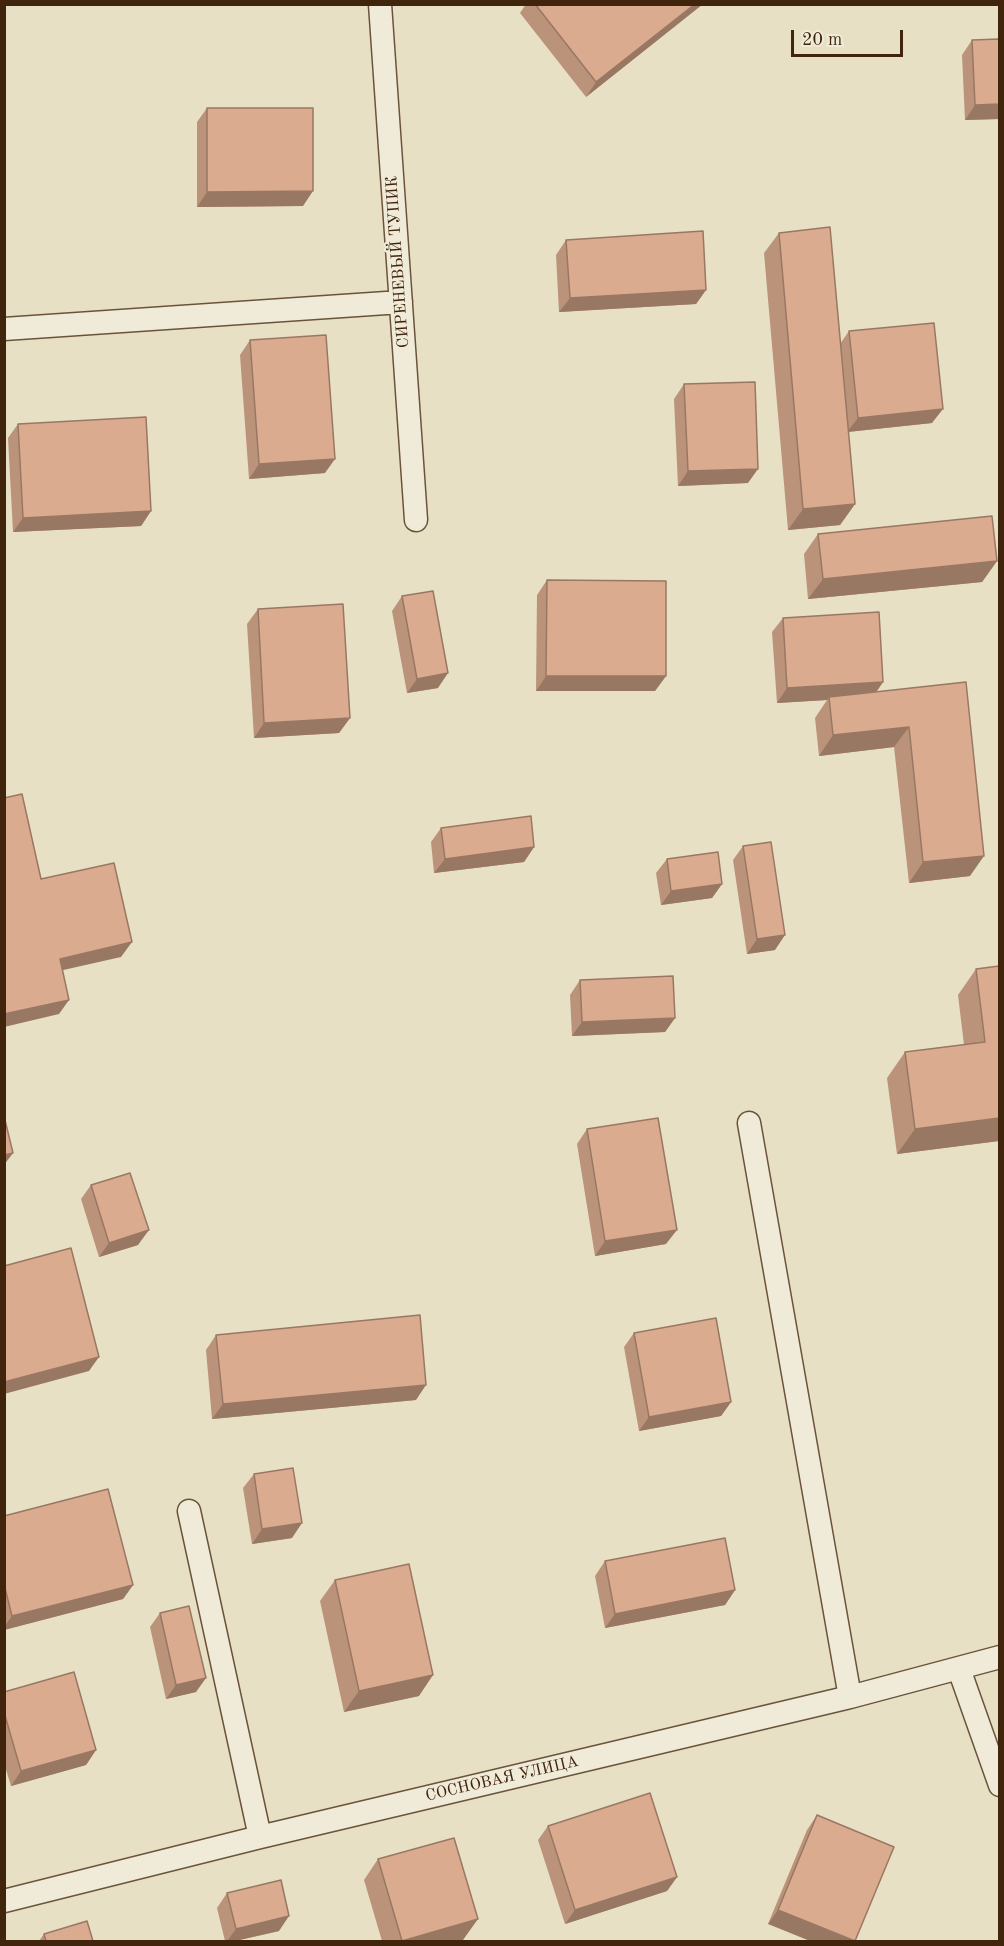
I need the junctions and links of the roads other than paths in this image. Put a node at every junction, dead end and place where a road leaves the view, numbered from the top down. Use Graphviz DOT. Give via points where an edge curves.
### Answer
graph roads {
  1 [pos="380,4"];
  2 [pos="401,302"];
  3 [pos="4,329"];
  4 [pos="416,520"];
  5 [pos="748,1123"];
  6 [pos="189,1511"];
  7 [pos="999,1657"];
  8 [pos="959,1669"];
  9 [pos="850,1697"];
  10 [pos="999,1785"];
  11 [pos="260,1837"];
  12 [pos="4,1901"];
  1 -- 2 [label="lane, СИРЕНЕВЫЙ ТУПИК"];
  2 -- 3 [label="lane"];
  2 -- 4 [label="lane, СИРЕНЕВЫЙ ТУПИК"];
  5 -- 9 [label="lane"];
  6 -- 11 [label="lane"];
  7 -- 8 [label="lane, СОСНОВАЯ УЛИЦА"];
  8 -- 9 [label="lane, СОСНОВАЯ УЛИЦА"];
  8 -- 10 [label="lane"];
  9 -- 11 [label="lane, СОСНОВАЯ УЛИЦА"];
  11 -- 12 [label="lane, СОСНОВАЯ УЛИЦА"];
}
